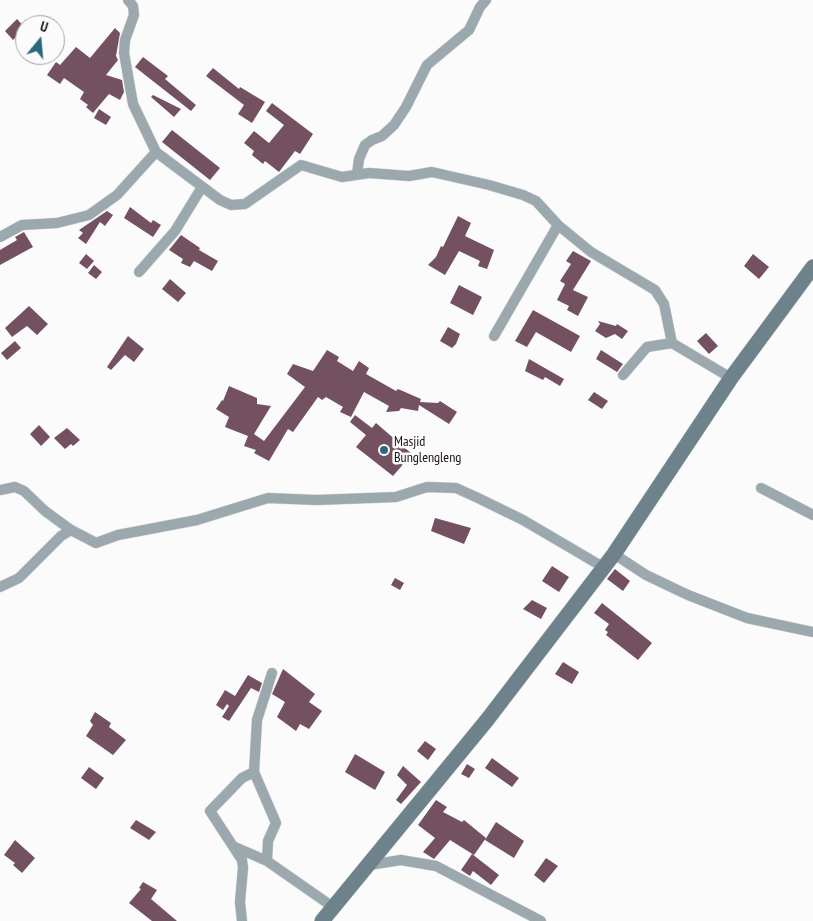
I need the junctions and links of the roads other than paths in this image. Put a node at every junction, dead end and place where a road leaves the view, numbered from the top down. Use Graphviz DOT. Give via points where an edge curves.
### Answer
graph roads {
  1 [pos="128,0"];
  2 [pos="481,2"];
  3 [pos="156,152"];
  4 [pos="358,174"];
  5 [pos="202,187"];
  6 [pos="558,225"];
  7 [pos="0,237"];
  8 [pos="813,267"];
  9 [pos="139,272"];
  10 [pos="494,336"];
  11 [pos="672,343"];
  12 [pos="623,375"];
  13 [pos="731,378"];
  14 [pos="761,488"];
  15 [pos="0,490"];
  16 [pos="813,515"];
  17 [pos="71,530"];
  18 [pos="614,554"];
  19 [pos="603,567"];
  20 [pos="0,587"];
  21 [pos="811,629"];
  22 [pos="272,673"];
  23 [pos="254,772"];
  24 [pos="234,846"];
  25 [pos="267,861"];
  26 [pos="369,865"];
  27 [pos="333,907"];
  28 [pos="242,921"];
  29 [pos="322,921"];
  30 [pos="541,921"];
  1 -- 3 [label="street" via="134,15 124,53 133,104"];
  2 -- 4 [label="street" via="469,30 427,65 394,125 365,145 358,159"];
  3 -- 5 [label="street"];
  3 -- 7 [label="street" via="117,195 89,215 57,222 22,224"];
  4 -- 5 [label="street" via="336,176 301,165 257,198 238,206 220,200"];
  4 -- 6 [label="street" via="409,176 432,172 489,185 536,201"];
  5 -- 9 [label="street" via="175,231"];
  6 -- 10 [label="street"];
  6 -- 11 [label="street" via="591,252 655,290 664,304"];
  8 -- 13 [label="street"];
  11 -- 12 [label="street" via="647,347"];
  11 -- 13 [label="street"];
  13 -- 18 [label="street"];
  14 -- 16 [label="street"];
  15 -- 17 [label="street" via="15,487 24,492"];
  17 -- 19 [label="street" via="96,543 118,535 197,520 268,498 396,497 441,486 456,488 516,517"];
  17 -- 20 [label="street" via="19,578"];
  18 -- 19 [label="street"];
  18 -- 21 [label="street" via="646,575 747,618"];
  19 -- 26 [label="street" via="513,687"];
  22 -- 23 [label="street" via="257,720"];
  23 -- 24 [label="street" via="242,778 210,812"];
  23 -- 25 [label="street" via="276,823 268,841"];
  24 -- 25 [label="street"];
  24 -- 28 [label="street" via="240,854 243,868"];
  25 -- 27 [label="street"];
  26 -- 27 [label="street"];
  26 -- 30 [label="street" via="401,860 436,866"];
  27 -- 29 [label="street"];
}
